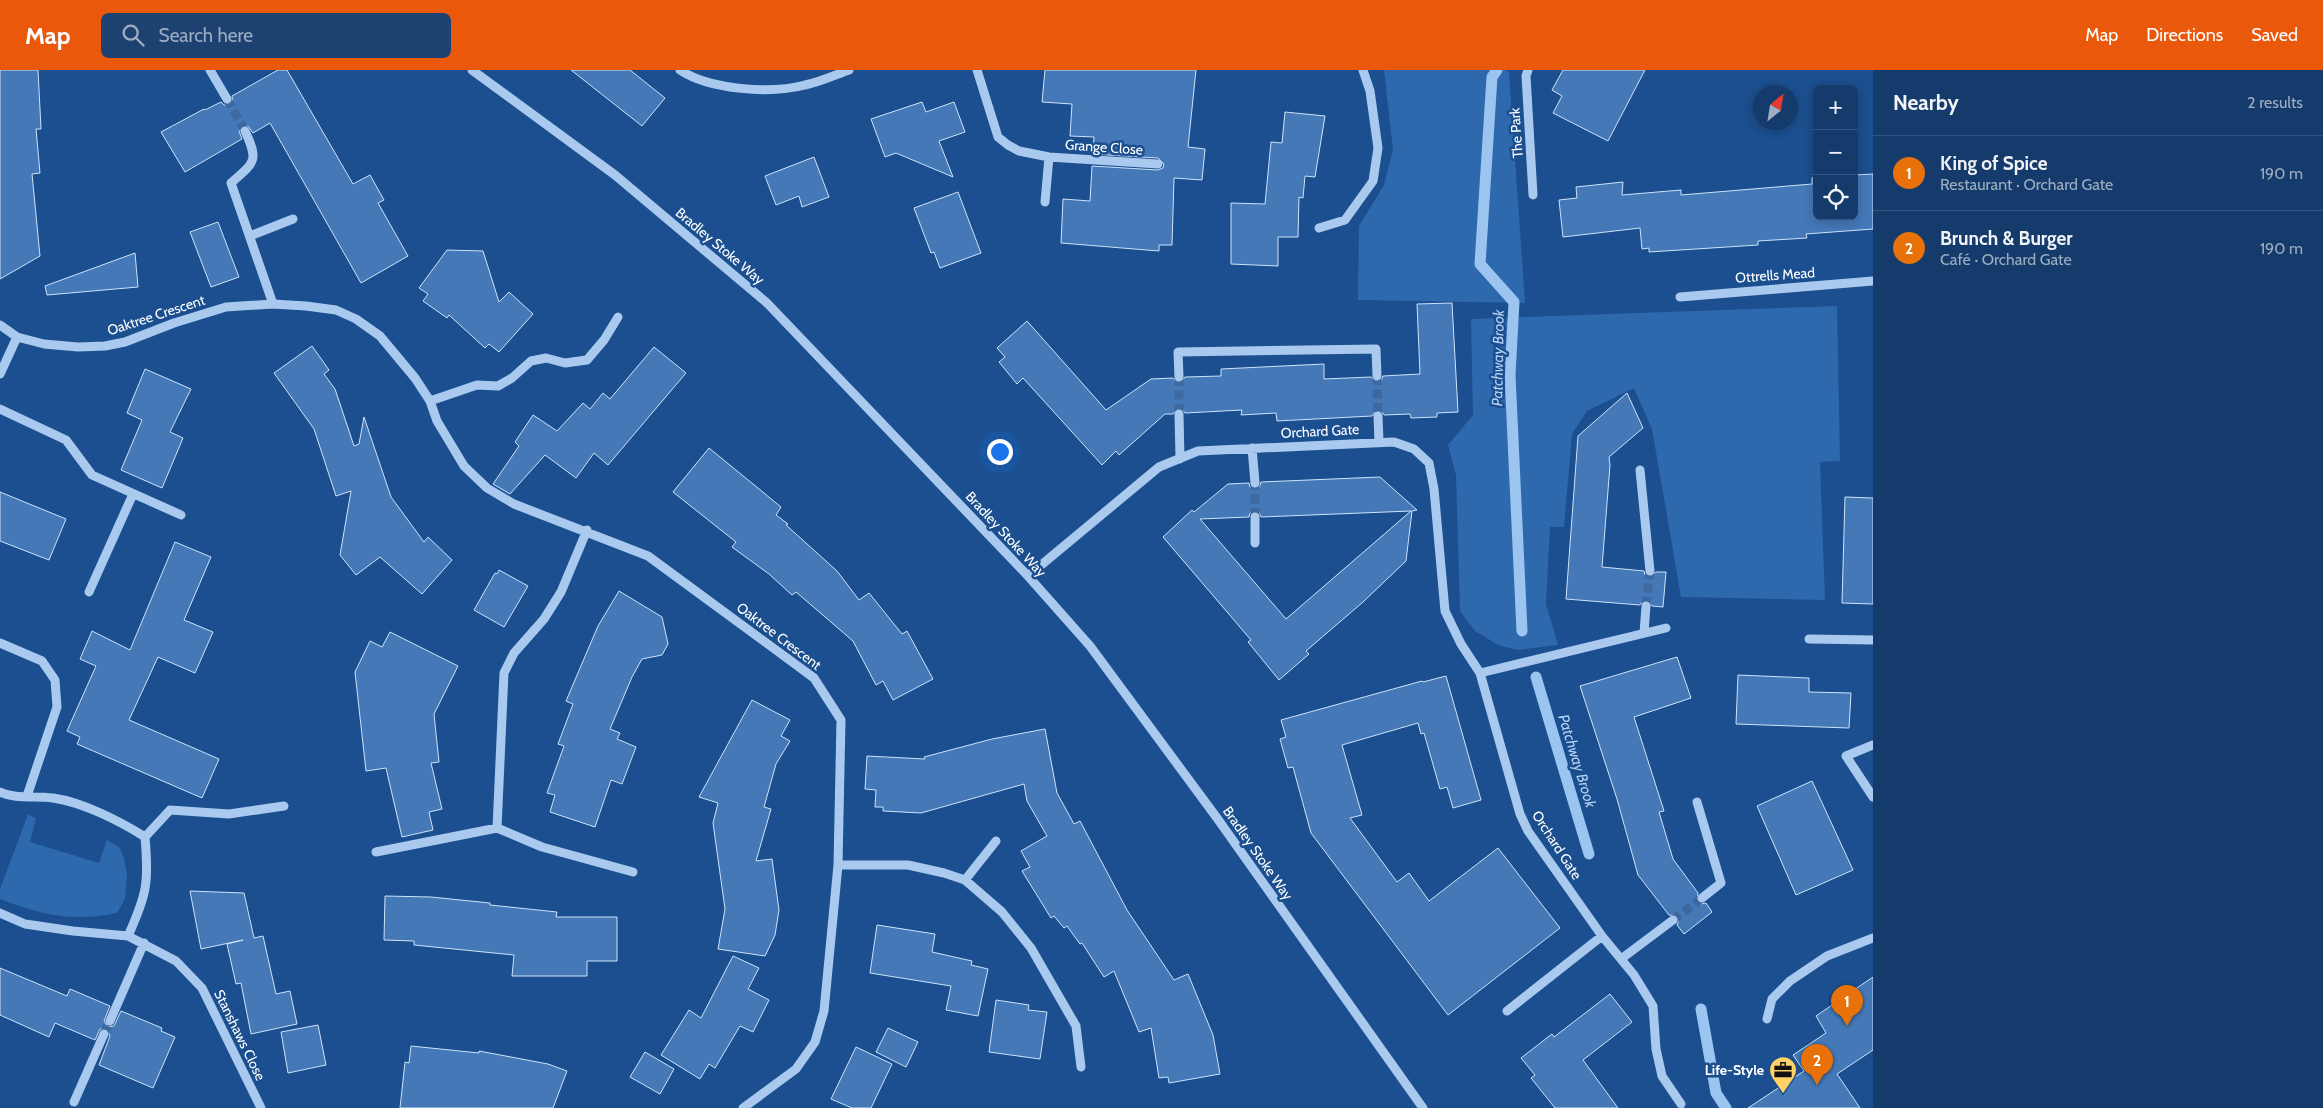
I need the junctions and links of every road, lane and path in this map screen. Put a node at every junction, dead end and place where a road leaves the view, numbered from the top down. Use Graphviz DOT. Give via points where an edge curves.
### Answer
graph roads {
  1 [pos="210,70"];
  2 [pos="472,70"];
  3 [pos="680,70"];
  4 [pos="849,70"];
  5 [pos="977,70"];
  6 [pos="1363,70"];
  7 [pos="1528,70"];
  8 [pos="227,99"];
  9 [pos="245,131"];
  10 [pos="1048,157"];
  11 [pos="1158,164"];
  12 [pos="1533,194"];
  13 [pos="1045,202"];
  14 [pos="293,219"];
  15 [pos="1319,228"];
  16 [pos="250,236"];
  17 [pos="1873,281"];
  18 [pos="1680,297"];
  19 [pos="273,304"];
  20 [pos="618,317"];
  21 [pos="0,325"];
  22 [pos="17,337"];
  23 [pos="0,374"];
  24 [pos="1377,376"];
  25 [pos="1179,378"];
  26 [pos="430,401"];
  27 [pos="0,409"];
  28 [pos="1179,414"];
  29 [pos="1378,416"];
  30 [pos="1379,442"];
  31 [pos="1252,448"];
  32 [pos="1180,459"];
  33 [pos="1640,470"];
  34 [pos="1255,483"];
  35 [pos="133,494"];
  36 [pos="181,515"];
  37 [pos="1255,517"];
  38 [pos="587,530"];
  39 [pos="1255,543"];
  40 [pos="1650,571"];
  41 [pos="1028,576"];
  42 [pos="89,592"];
  43 [pos="1646,606"];
  44 [pos="1666,628"];
  45 [pos="1644,633"];
  46 [pos="1809,639"];
  47 [pos="1873,640"];
  48 [pos="0,643"];
  49 [pos="1480,673"];
  50 [pos="1873,745"];
  51 [pos="0,792"];
  52 [pos="27,796"];
  53 [pos="1873,797"];
  54 [pos="1696,802"];
  55 [pos="284,806"];
  56 [pos="497,828"];
  57 [pos="145,837"];
  58 [pos="996,841"];
  59 [pos="376,852"];
  60 [pos="838,866"];
  61 [pos="632,872"];
  62 [pos="965,880"];
  63 [pos="1702,898"];
  64 [pos="0,913"];
  65 [pos="1673,920"];
  66 [pos="128,936"];
  67 [pos="1602,936"];
  68 [pos="1873,938"];
  69 [pos="144,943"];
  70 [pos="1621,959"];
  71 [pos="1507,1011"];
  72 [pos="1767,1019"];
  73 [pos="110,1021"];
  74 [pos="104,1034"];
  75 [pos="1081,1067"];
  76 [pos="74,1102"];
  77 [pos="1681,1104"];
  78 [pos="260,1108"];
  79 [pos="743,1108"];
  80 [pos="1423,1108"];
  1 -- 8 [label="street"];
  2 -- 41 [label="street, Bradley Stoke Way" via="615,175 767,303"];
  3 -- 4 [label="street" via="727,86 765,90 804,86"];
  5 -- 10 [label="street, Grange Close" via="998,137 1019,151"];
  6 -- 15 [label="street" via="1370,91 1378,148 1373,181 1345,220"];
  7 -- 12 [label="street, The Park"];
  9 -- 16 [label="street" via="254,150 253,159 231,183"];
  10 -- 11 [label="street, Grange Close"];
  10 -- 13 [label="street, Grange Close"];
  14 -- 16 [label="street"];
  16 -- 19 [label="street"];
  17 -- 18 [label="street, Ottrells Mead"];
  19 -- 22 [label="street, Oaktree Crescent" via="226,307 106,346 44,344"];
  19 -- 26 [label="street, Oaktree Crescent" via="336,310 356,319 380,336"];
  20 -- 26 [label="street" via="587,360 565,363 546,358 531,361 498,386 477,384"];
  21 -- 22 [label="street, Oaktree Crescent"];
  22 -- 23 [label="street"];
  24 -- 25 [label="street" via="1376,349 1178,352"];
  26 -- 38 [label="street, Oaktree Crescent" via="437,421 464,466 487,488 514,504"];
  27 -- 35 [label="street" via="66,440 92,475"];
  28 -- 32 [label="street"];
  29 -- 30 [label="street"];
  30 -- 31 [label="street, Orchard Gate"];
  30 -- 49 [label="street, Orchard Gate" via="1394,442 1414,449 1429,463 1445,611 1460,644"];
  31 -- 32 [label="street, Orchard Gate" via="1198,451"];
  31 -- 34 [label="street"];
  32 -- 41 [label="street, Orchard Gate" via="1159,468"];
  33 -- 40 [label="street"];
  35 -- 36 [label="street"];
  35 -- 42 [label="street"];
  37 -- 39 [label="street"];
  38 -- 56 [label="street" via="561,592 544,619 514,653 504,673"];
  38 -- 60 [label="street, Oaktree Crescent" via="648,556 814,678 841,720"];
  41 -- 80 [label="street, Bradley Stoke Way" via="1090,646"];
  43 -- 45 [label="street"];
  44 -- 45 [label="street"];
  45 -- 49 [label="street"];
  46 -- 47 [label="street"];
  48 -- 52 [label="street" via="42,661 56,680 57,707"];
  49 -- 67 [label="street, Orchard Gate" via="1520,814 1528,831"];
  50 -- 53 [label="street" via="1846,756"];
  51 -- 52 [label="street" via="12,797"];
  52 -- 57 [label="street" via="54,798 125,824"];
  54 -- 63 [label="street" via="1721,883"];
  55 -- 57 [label="street" via="229,814 170,810"];
  56 -- 59 [label="street"];
  56 -- 61 [label="street" via="542,847"];
  57 -- 66 [label="street" via="148,875 145,898"];
  58 -- 62 [label="street"];
  60 -- 62 [label="street" via="908,865"];
  60 -- 79 [label="street, Oaktree Crescent" via="824,1011 815,1042 796,1069"];
  62 -- 75 [label="street" via="1002,912 1031,948 1076,1026"];
  64 -- 66 [label="street, Stanshaws Close" via="25,924"];
  65 -- 70 [label="street"];
  66 -- 69 [label="street, Stanshaws Close"];
  67 -- 70 [label="street, Orchard Gate"];
  67 -- 71 [label="street"];
  68 -- 72 [label="street" via="1828,956 1790,981 1772,999"];
  69 -- 73 [label="street"];
  69 -- 78 [label="street, Stanshaws Close" via="176,961 202,988"];
  70 -- 77 [label="street, Orchard Gate" via="1653,1006 1656,1049 1662,1076"];
  74 -- 76 [label="street"];
}
